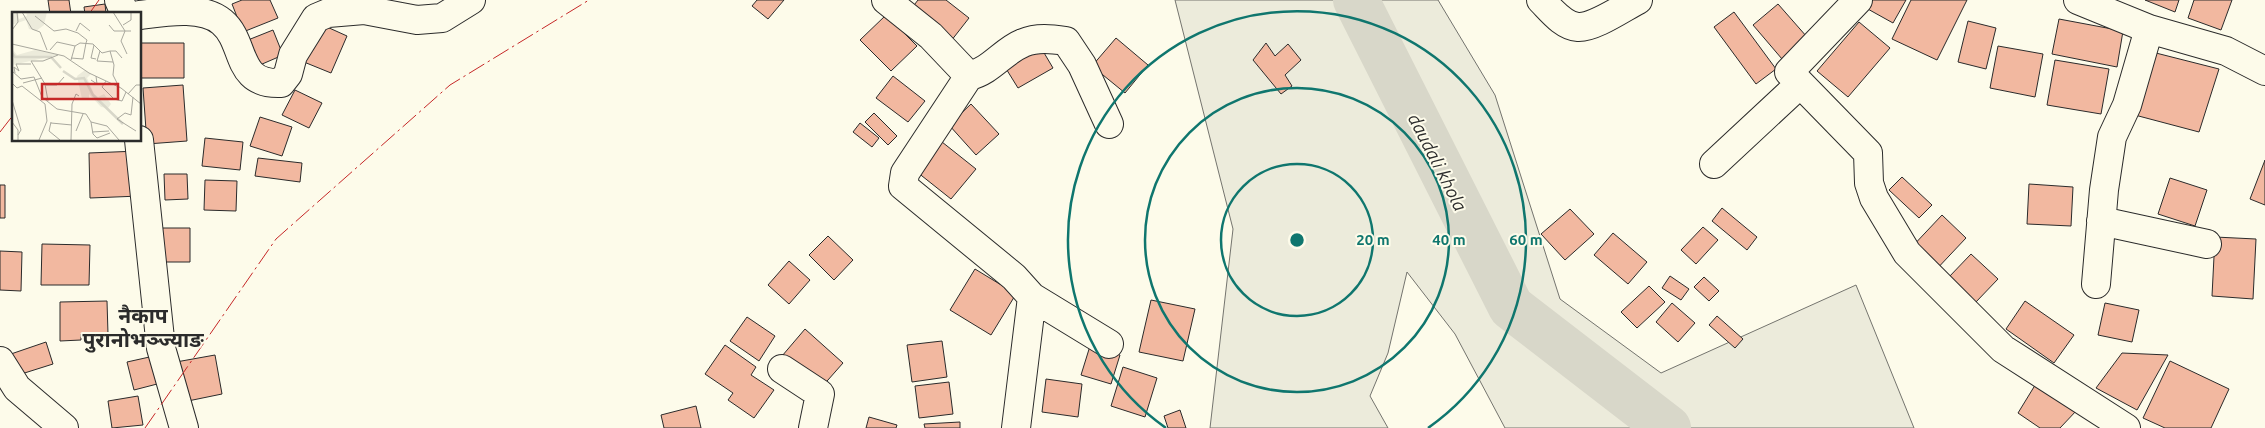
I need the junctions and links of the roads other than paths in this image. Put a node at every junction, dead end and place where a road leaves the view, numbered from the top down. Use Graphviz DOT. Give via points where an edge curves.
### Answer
graph roads {
  1 [pos="120,0"];
  2 [pos="471,0"];
  3 [pos="886,0"];
  4 [pos="1541,0"];
  5 [pos="1638,0"];
  6 [pos="1858,0"];
  7 [pos="2078,0"];
  8 [pos="124,12"];
  9 [pos="141,15"];
  10 [pos="2149,29"];
  11 [pos="2265,71"];
  12 [pos="969,76"];
  13 [pos="1800,84"];
  14 [pos="1109,124"];
  15 [pos="139,141"];
  16 [pos="1714,164"];
  17 [pos="2101,221"];
  18 [pos="2207,244"];
  19 [pos="2096,284"];
  20 [pos="1032,297"];
  21 [pos="1109,344"];
  22 [pos="0,361"];
  23 [pos="782,369"];
  24 [pos="64,428"];
  25 [pos="184,428"];
  26 [pos="813,428"];
  27 [pos="1016,428"];
  28 [pos="2126,428"];
  1 -- 8 [label="street"];
  2 -- 9 [label="street" via="442,18 417,20 364,10 316,18 293,55 288,74 281,83 266,84 246,68 223,22 206,14"];
  3 -- 12 [label="street" via="931,36"];
  4 -- 5 [label="street" via="1562,20 1578,27 1596,22"];
  6 -- 13 [label="street" via="1789,72"];
  7 -- 10 [label="street"];
  10 -- 11 [label="street" via="2226,51"];
  10 -- 17 [label="street" via="2126,105 2112,137"];
  12 -- 14 [label="street" via="980,74 1023,43 1045,38 1066,41 1082,65"];
  12 -- 20 [label="street" via="904,173 903,186 1014,277"];
  13 -- 16 [label="street"];
  13 -- 28 [label="street" via="1868,153 1869,183 1874,198 1907,253 2003,349"];
  15 -- 25 [label="street" via="161,348"];
  17 -- 18 [label="street"];
  17 -- 19 [label="street"];
  20 -- 21 [label="street"];
  20 -- 27 [label="street"];
  22 -- 24 [label="street" via="17,388"];
  23 -- 26 [label="street" via="820,394"];
}
